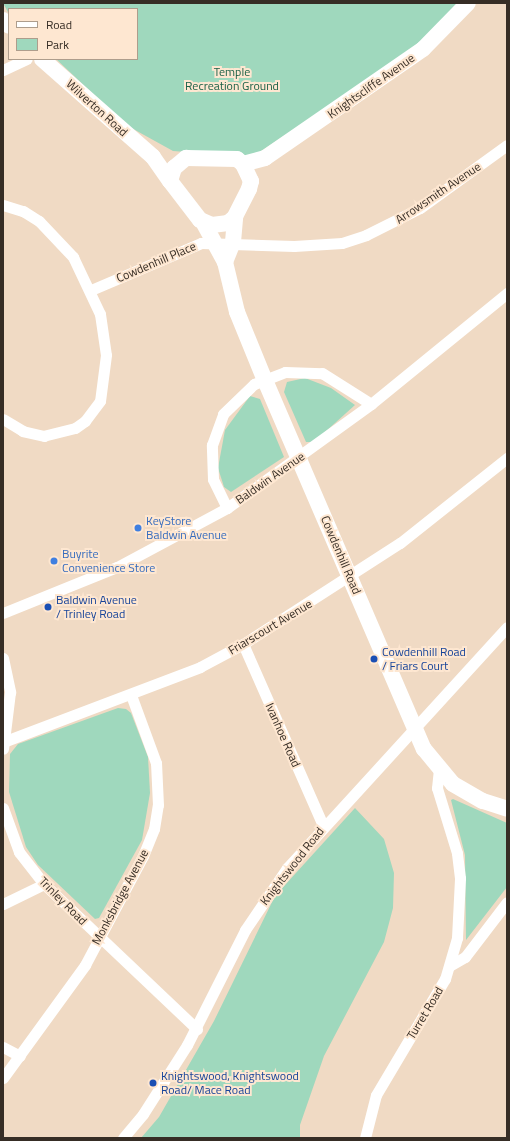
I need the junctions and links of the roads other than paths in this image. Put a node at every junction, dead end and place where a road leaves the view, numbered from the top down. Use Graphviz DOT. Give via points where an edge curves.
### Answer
graph roads {
  1 [pos="468,3"];
  2 [pos="25,60"];
  3 [pos="43,60"];
  4 [pos="3,70"];
  5 [pos="507,145"];
  6 [pos="153,157"];
  7 [pos="265,158"];
  8 [pos="181,160"];
  9 [pos="244,164"];
  10 [pos="170,181"];
  11 [pos="251,181"];
  12 [pos="3,205"];
  13 [pos="235,217"];
  14 [pos="204,222"];
  15 [pos="223,241"];
  16 [pos="91,290"];
  17 [pos="507,293"];
  18 [pos="264,378"];
  19 [pos="371,404"];
  20 [pos="3,420"];
  21 [pos="507,458"];
  22 [pos="298,459"];
  23 [pos="227,508"];
  24 [pos="350,578"];
  25 [pos="3,613"];
  26 [pos="507,627"];
  27 [pos="243,644"];
  28 [pos="3,658"];
  29 [pos="131,695"];
  30 [pos="414,728"];
  31 [pos="4,744"];
  32 [pos="439,770"];
  33 [pos="3,808"];
  34 [pos="507,809"];
  35 [pos="323,825"];
  36 [pos="44,884"];
  37 [pos="507,902"];
  38 [pos="3,904"];
  39 [pos="99,936"];
  40 [pos="451,965"];
  41 [pos="197,1028"];
  42 [pos="3,1047"];
  43 [pos="20,1056"];
  44 [pos="3,1078"];
  45 [pos="123,1138"];
  46 [pos="365,1138"];
  1 -- 7 [label="street, Knightscliffe Avenue" via="423,49"];
  2 -- 4 [label="street"];
  3 -- 6 [label="street, Wilverton Road"];
  5 -- 15 [label="street, Arrowsmith Avenue" via="420,208 366,235 342,242 309,246"];
  6 -- 8 [label="street"];
  6 -- 10 [label="street, Wilverton Road"];
  7 -- 9 [label="street, Knightscliffe Avenue"];
  7 -- 11 [label="street, Knightscliffe Avenue"];
  8 -- 9 [label="street" via="237,159"];
  8 -- 10 [label="street" via="172,172"];
  9 -- 11 [label="street"];
  10 -- 14 [label="street"];
  11 -- 13 [label="street"];
  12 -- 16 [label="street" via="23,211 59,240"];
  13 -- 14 [label="street" via="221,225"];
  13 -- 15 [label="street, Cowdenhill Road"];
  14 -- 15 [label="street"];
  15 -- 16 [label="street, Cowdenhill Place"];
  15 -- 18 [label="street, Cowdenhill Road" via="225,262 237,312"];
  16 -- 20 [label="street" via="100,314 106,355 104,389 94,412 75,428 54,435 33,434"];
  17 -- 19 [label="street, Baldwin Avenue"];
  18 -- 19 [label="street" via="285,372 322,373"];
  18 -- 22 [label="street, Cowdenhill Road"];
  18 -- 23 [label="street" via="233,401 216,427 211,460 214,478"];
  19 -- 22 [label="street, Baldwin Avenue"];
  21 -- 24 [label="street, Friarscourt Avenue" via="400,543"];
  22 -- 23 [label="street, Baldwin Avenue"];
  22 -- 24 [label="street, Cowdenhill Road"];
  23 -- 25 [label="street, Baldwin Avenue" via="117,567"];
  24 -- 27 [label="street, Friarscourt Avenue"];
  24 -- 30 [label="street, Cowdenhill Road"];
  26 -- 30 [label="street, Knightswood Road"];
  27 -- 29 [label="street, Friarscourt Avenue" via="200,667"];
  27 -- 35 [label="street, Ivanhoe Road"];
  28 -- 31 [label="street" via="10,692"];
  29 -- 31 [label="street, Friarscourt Avenue"];
  29 -- 39 [label="street, Monksbridge Avenue" via="152,745 159,783 158,805 144,856"];
  30 -- 32 [label="street, Cowdenhill Road"];
  30 -- 35 [label="street, Knightswood Road"];
  32 -- 34 [label="street, Cowdenhill Road" via="466,793"];
  32 -- 40 [label="street" via="437,788 456,853 460,878 460,913"];
  33 -- 36 [label="street, Trinley Road" via="19,852"];
  35 -- 41 [label="street, Knightswood Road" via="264,898"];
  36 -- 38 [label="street"];
  36 -- 39 [label="street, Trinley Road"];
  37 -- 40 [label="street, Turret Road" via="465,957"];
  39 -- 41 [label="street, Trinley Road"];
  39 -- 43 [label="street, Monksbridge Avenue" via="61,1002"];
  40 -- 46 [label="street, Turret Road" via="376,1095"];
  41 -- 45 [label="street, Knightswood Road" via="143,1114"];
  42 -- 43 [label="street"];
  43 -- 44 [label="street, Monksbridge Avenue"];
}
